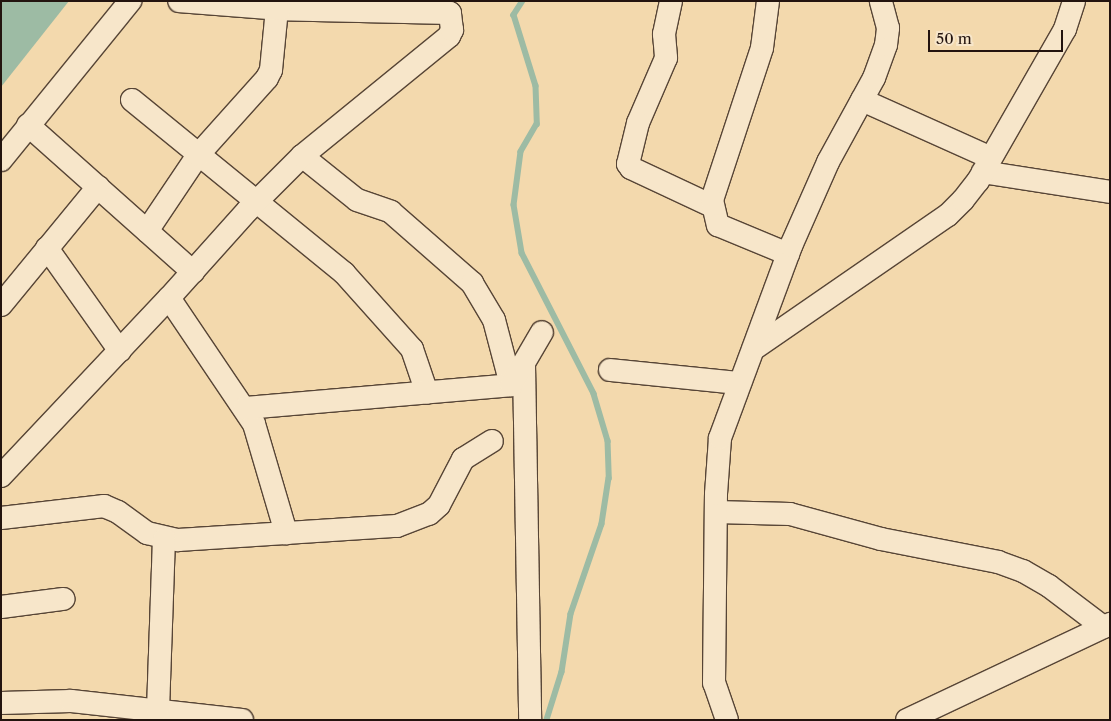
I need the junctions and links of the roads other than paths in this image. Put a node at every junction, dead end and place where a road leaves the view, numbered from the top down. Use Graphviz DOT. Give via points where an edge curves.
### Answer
graph roads {
  1 [pos="130,1"];
  2 [pos="179,1"];
  3 [pos="670,1"];
  4 [pos="768,1"];
  5 [pos="881,1"];
  6 [pos="1074,1"];
  7 [pos="392,7"];
  8 [pos="277,9"];
  9 [pos="132,100"];
  10 [pos="862,100"];
  11 [pos="28,125"];
  12 [pos="198,156"];
  13 [pos="302,156"];
  14 [pos="1,160"];
  15 [pos="987,165"];
  16 [pos="98,187"];
  17 [pos="1110,192"];
  18 [pos="256,202"];
  19 [pos="712,206"];
  20 [pos="147,231"];
  21 [pos="47,248"];
  22 [pos="788,254"];
  23 [pos="193,272"];
  24 [pos="169,298"];
  25 [pos="1,305"];
  26 [pos="542,332"];
  27 [pos="754,348"];
  28 [pos="120,350"];
  29 [pos="524,365"];
  30 [pos="610,370"];
  31 [pos="739,383"];
  32 [pos="511,385"];
  33 [pos="427,393"];
  34 [pos="245,408"];
  35 [pos="492,440"];
  36 [pos="1,476"];
  37 [pos="716,512"];
  38 [pos="1,518"];
  39 [pos="286,533"];
  40 [pos="164,539"];
  41 [pos="63,599"];
  42 [pos="1,607"];
  43 [pos="1106,625"];
  44 [pos="1,703"];
  45 [pos="70,710"];
  46 [pos="158,710"];
  47 [pos="242,720"];
  48 [pos="530,720"];
  49 [pos="728,720"];
  50 [pos="907,720"];
  1 -- 11 [label="street"];
  2 -- 8 [label="street"];
  3 -- 19 [label="street" via="664,34 666,58 638,123 628,164"];
  4 -- 19 [label="street" via="762,48 736,133 712,192"];
  5 -- 10 [label="street" via="888,28 886,45"];
  6 -- 15 [label="street" via="1065,29"];
  7 -- 8 [label="street"];
  7 -- 13 [label="street" via="450,13 452,32"];
  8 -- 12 [label="street" via="271,70 267,78"];
  9 -- 12 [label="street"];
  10 -- 15 [label="street"];
  10 -- 22 [label="street" via="828,162"];
  11 -- 14 [label="street"];
  11 -- 16 [label="street"];
  12 -- 18 [label="street"];
  12 -- 20 [label="street"];
  13 -- 18 [label="street"];
  13 -- 32 [label="street" via="357,200 391,212 472,283 494,320"];
  15 -- 17 [label="street"];
  15 -- 27 [label="street" via="948,215"];
  16 -- 20 [label="street"];
  16 -- 21 [label="street"];
  18 -- 23 [label="street"];
  18 -- 33 [label="street" via="344,272 408,344"];
  19 -- 22 [label="street" via="718,224"];
  20 -- 23 [label="street"];
  21 -- 25 [label="street"];
  21 -- 28 [label="street"];
  22 -- 27 [label="street"];
  23 -- 24 [label="street"];
  24 -- 28 [label="street"];
  24 -- 34 [label="street"];
  26 -- 29 [label="street"];
  27 -- 31 [label="street"];
  28 -- 36 [label="street"];
  29 -- 32 [label="street"];
  29 -- 48 [label="street"];
  30 -- 31 [label="street"];
  31 -- 37 [label="street" via="720,438"];
  32 -- 33 [label="street"];
  33 -- 34 [label="street"];
  34 -- 39 [label="street" via="254,424"];
  35 -- 39 [label="street" via="463,460 439,505 417,520 396,526"];
  37 -- 43 [label="street" via="790,514 881,540 998,562 1023,571 1049,586"];
  37 -- 49 [label="street" via="714,683"];
  38 -- 40 [label="street" via="104,506 147,533"];
  39 -- 40 [label="street"];
  40 -- 46 [label="street"];
  41 -- 42 [label="street"];
  43 -- 50 [label="street"];
  44 -- 45 [label="street"];
  45 -- 46 [label="street"];
  46 -- 47 [label="street"];
}
